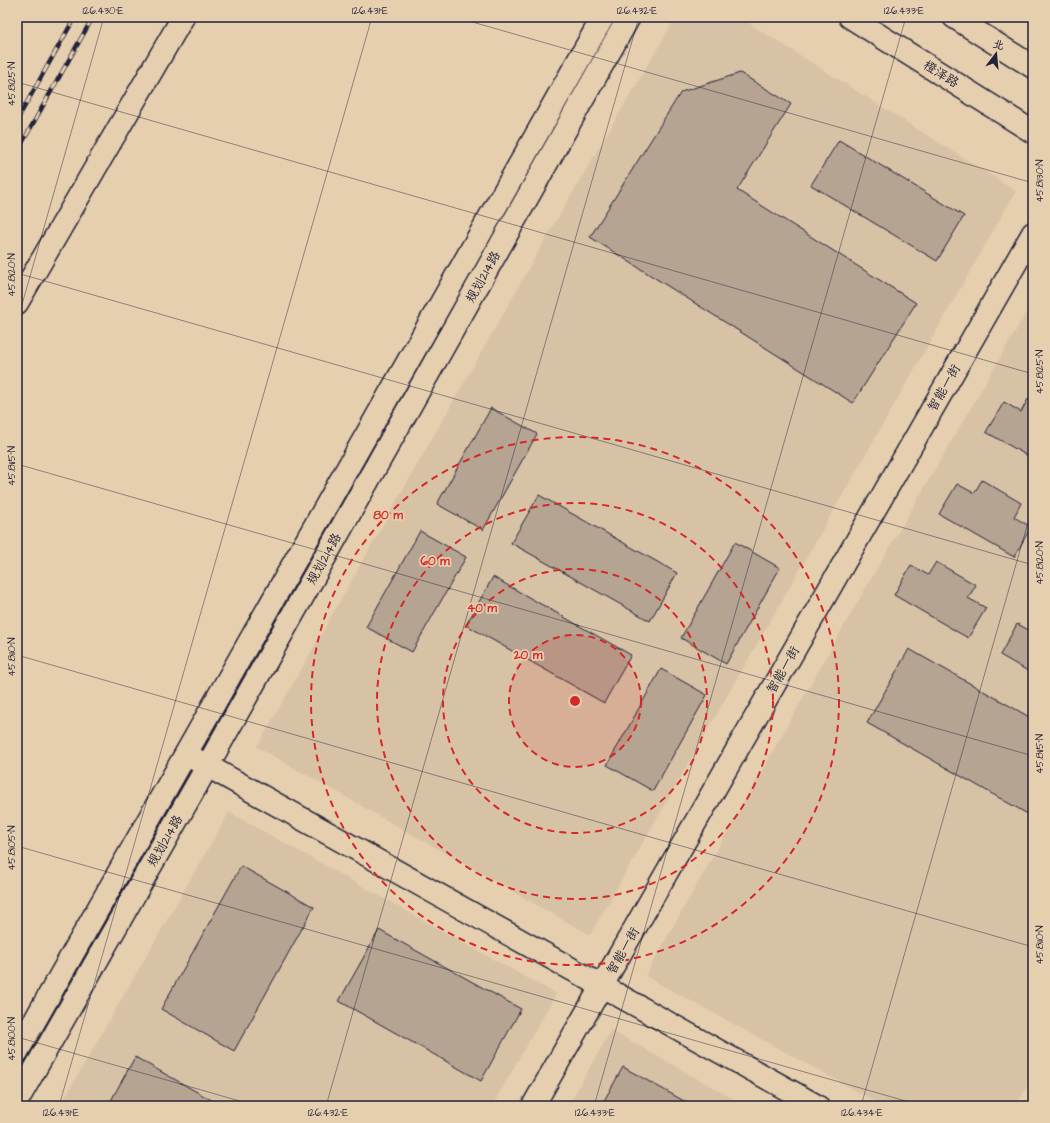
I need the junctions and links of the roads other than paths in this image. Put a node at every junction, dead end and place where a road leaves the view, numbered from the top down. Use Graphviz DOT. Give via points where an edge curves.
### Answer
graph roads {
  1 [pos="183,17"];
  2 [pos="603,17"];
  3 [pos="630,17"];
  4 [pos="850,17"];
  5 [pos="954,17"];
  6 [pos="1033,67"];
  7 [pos="1033,132"];
  8 [pos="1033,233"];
  9 [pos="17,303"];
  10 [pos="186,754"];
  11 [pos="208,765"];
  12 [pos="603,986"];
  13 [pos="17,1052"];
  14 [pos="17,1101"];
  15 [pos="533,1106"];
  16 [pos="817,1106"];
  1 -- 9 [label="main road"];
  2 -- 10 [label="main road, 规划214路"];
  3 -- 11 [label="main road, 规划214路"];
  4 -- 7 [label="main road, 橙泽路"];
  5 -- 6 [label="main road"];
  8 -- 12 [label="main road, 智能一街"];
  10 -- 11 [label="main road"];
  10 -- 13 [label="main road, 规划214路"];
  11 -- 12 [label="main road"];
  11 -- 14 [label="main road, 规划214路"];
  12 -- 15 [label="main road, 智能一街"];
  12 -- 16 [label="main road"];
}
